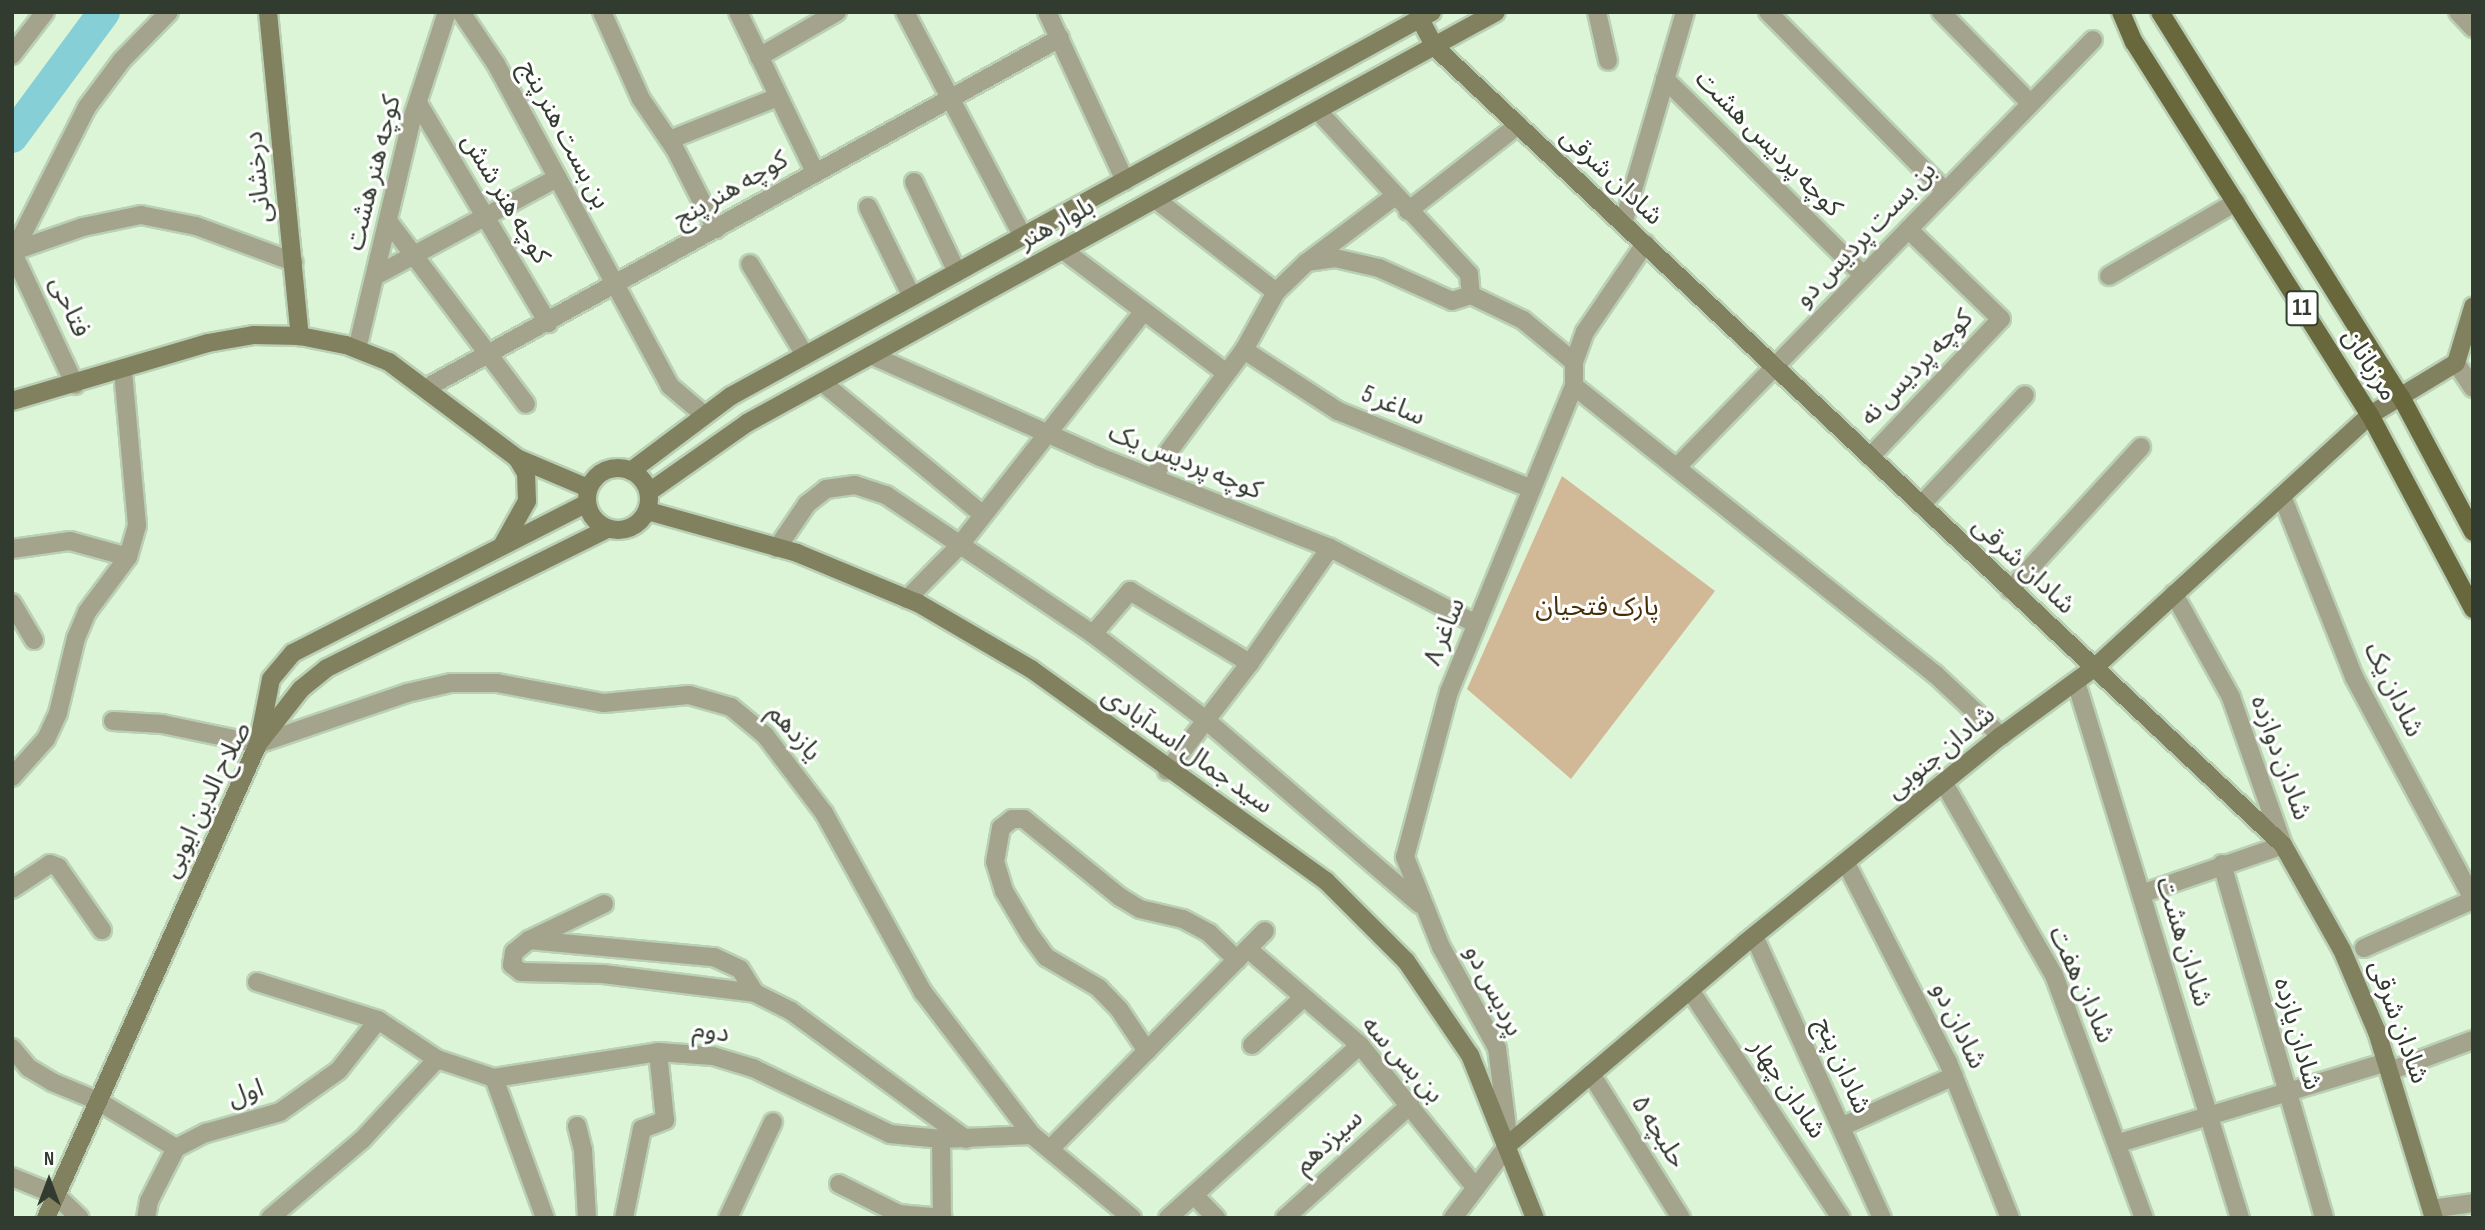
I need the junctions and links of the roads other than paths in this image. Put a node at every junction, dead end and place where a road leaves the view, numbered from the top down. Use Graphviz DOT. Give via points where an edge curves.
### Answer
graph roads {
  1 [pos="45,12"];
  2 [pos="169,12"];
  3 [pos="268,12"];
  4 [pos="447,12"];
  5 [pos="461,12"];
  6 [pos="602,12"];
  7 [pos="738,12"];
  8 [pos="837,12"];
  9 [pos="905,12"];
  10 [pos="1047,12"];
  11 [pos="1496,12"];
  12 [pos="1597,12"];
  13 [pos="1685,12"];
  14 [pos="1768,12"];
  15 [pos="1941,12"];
  16 [pos="2121,12"];
  17 [pos="2160,12"];
  18 [pos="2458,12"];
  19 [pos="1426,16"];
  20 [pos="2473,29"];
  21 [pos="1060,38"];
  22 [pos="2094,40"];
  23 [pos="1435,47"];
  24 [pos="12,55"];
  25 [pos="759,57"];
  26 [pos="1608,61"];
  27 [pos="1665,79"];
  28 [pos="778,97"];
  29 [pos="950,97"];
  30 [pos="2029,102"];
  31 [pos="418,103"];
  32 [pos="1318,111"];
  33 [pos="1518,125"];
  34 [pos="669,140"];
  35 [pos="815,172"];
  36 [pos="557,178"];
  37 [pos="1125,181"];
  38 [pos="914,182"];
  39 [pos="1945,191"];
  40 [pos="1395,196"];
  41 [pos="1158,201"];
  42 [pos="2235,202"];
  43 [pos="867,207"];
  44 [pos="1408,211"];
  45 [pos="485,217"];
  46 [pos="388,221"];
  47 [pos="1623,224"];
  48 [pos="716,229"];
  49 [pos="1908,229"];
  50 [pos="1023,237"];
  51 [pos="1644,244"];
  52 [pos="1063,250"];
  53 [pos="13,251"];
  54 [pos="414,256"];
  55 [pos="294,262"];
  56 [pos="1307,262"];
  57 [pos="750,264"];
  58 [pos="957,272"];
  59 [pos="1863,275"];
  60 [pos="375,276"];
  61 [pos="2109,276"];
  62 [pos="615,286"];
  63 [pos="1276,292"];
  64 [pos="1471,295"];
  65 [pos="912,297"];
  66 [pos="2473,307"];
  67 [pos="1144,311"];
  68 [pos="548,323"];
  69 [pos="300,336"];
  70 [pos="357,349"];
  71 [pos="1244,350"];
  72 [pos="488,355"];
  73 [pos="805,355"];
  74 [pos="871,355"];
  75 [pos="1574,362"];
  76 [pos="2456,363"];
  77 [pos="1775,367"];
  78 [pos="123,370"];
  79 [pos="1226,373"];
  80 [pos="822,383"];
  81 [pos="75,385"];
  82 [pos="1574,386"];
  83 [pos="428,387"];
  84 [pos="2473,388"];
  85 [pos="2025,396"];
  86 [pos="2401,397"];
  87 [pos="12,401"];
  88 [pos="526,404"];
  89 [pos="703,414"];
  90 [pos="2370,415"];
  91 [pos="1047,432"];
  92 [pos="2141,446"];
  93 [pos="1870,457"];
  94 [pos="517,458"];
  95 [pos="1677,467"];
  96 [pos="631,471"];
  97 [pos="1155,476"];
  98 [pos="1532,489"];
  99 [pos="649,492"];
  100 [pos="587,496"];
  101 [pos="2282,496"];
  102 [pos="1921,505"];
  103 [pos="648,512"];
  104 [pos="983,515"];
  105 [pos="607,529"];
  106 [pos="2473,532"];
  107 [pos="502,545"];
  108 [pos="959,545"];
  109 [pos="777,548"];
  110 [pos="1330,548"];
  111 [pos="12,549"];
  112 [pos="128,557"];
  113 [pos="2010,590"];
  114 [pos="2174,594"];
  115 [pos="907,599"];
  116 [pos="12,603"];
  117 [pos="2473,609"];
  118 [pos="1476,624"];
  119 [pos="1093,634"];
  120 [pos="34,640"];
  121 [pos="1250,663"];
  122 [pos="2094,668"];
  123 [pos="2076,682"];
  124 [pos="113,721"];
  125 [pos="1207,722"];
  126 [pos="2001,736"];
  127 [pos="258,744"];
  128 [pos="1167,771"];
  129 [pos="12,777"];
  130 [pos="1945,785"];
  131 [pos="2283,845"];
  132 [pos="1846,863"];
  133 [pos="2222,864"];
  134 [pos="12,889"];
  135 [pos="2141,894"];
  136 [pos="2473,899"];
  137 [pos="604,904"];
  138 [pos="1423,907"];
  139 [pos="102,930"];
  140 [pos="1265,931"];
  141 [pos="1754,936"];
  142 [pos="529,940"];
  143 [pos="2364,948"];
  144 [pos="1243,955"];
  145 [pos="257,982"];
  146 [pos="1690,990"];
  147 [pos="755,993"];
  148 [pos="1302,999"];
  149 [pos="378,1020"];
  150 [pos="2473,1040"];
  151 [pos="1252,1045"];
  152 [pos="1360,1045"];
  153 [pos="12,1048"];
  154 [pos="1147,1051"];
  155 [pos="658,1052"];
  156 [pos="437,1059"];
  157 [pos="2389,1067"];
  158 [pos="1591,1074"];
  159 [pos="1954,1076"];
  160 [pos="494,1078"];
  161 [pos="2285,1090"];
  162 [pos="98,1101"];
  163 [pos="1410,1105"];
  164 [pos="2208,1113"];
  165 [pos="773,1122"];
  166 [pos="577,1126"];
  167 [pos="1841,1128"];
  168 [pos="1032,1135"];
  169 [pos="941,1139"];
  170 [pos="966,1139"];
  171 [pos="2119,1143"];
  172 [pos="1509,1144"];
  173 [pos="176,1148"];
  174 [pos="1050,1149"];
  175 [pos="12,1177"];
  176 [pos="839,1184"];
  177 [pos="1476,1188"];
  178 [pos="56,1195"];
  179 [pos="1194,1195"];
  180 [pos="2473,1203"];
  181 [pos="2432,1214"];
  182 [pos="46,1218"];
  183 [pos="80,1218"];
  184 [pos="146,1218"];
  185 [pos="270,1218"];
  186 [pos="545,1218"];
  187 [pos="587,1218"];
  188 [pos="624,1218"];
  189 [pos="728,1218"];
  190 [pos="942,1218"];
  191 [pos="1132,1218"];
  192 [pos="1168,1218"];
  193 [pos="1216,1218"];
  194 [pos="1284,1218"];
  195 [pos="1453,1218"];
  196 [pos="1535,1218"];
  197 [pos="1681,1218"];
  198 [pos="1841,1218"];
  199 [pos="1882,1218"];
  200 [pos="2011,1218"];
  201 [pos="2144,1218"];
  202 [pos="2240,1218"];
  203 [pos="2324,1218"];
  1 -- 24 [label="street"];
  2 -- 53 [label="street" via="122,60 87,107"];
  3 -- 55 [label="main road, درخشانی"];
  4 -- 31 [label="street, کوچه هنر هشت"];
  5 -- 36 [label="street, بن بست هنر پنج" via="496,64"];
  6 -- 34 [label="street" via="641,99"];
  7 -- 25 [label="street"];
  8 -- 25 [label="street"];
  9 -- 29 [label="street"];
  10 -- 21 [label="street"];
  11 -- 23 [label="main road, بلوار هنر"];
  12 -- 26 [label="street"];
  13 -- 27 [label="street"];
  14 -- 39 [label="street"];
  15 -- 30 [label="street"];
  16 -- 42 [label="main road, مرزبانان / 11" via="2134,42"];
  17 -- 86 [label="main road, مرزبانان / 11"];
  18 -- 20 [label="street"];
  19 -- 23 [label="main road, شادان شرقی"];
  19 -- 37 [label="main road, بلوار هنر"];
  21 -- 29 [label="street, کوچه هنر پنج"];
  21 -- 37 [label="street"];
  22 -- 30 [label="street, بن بست پردیس دو"];
  23 -- 32 [label="main road, بلوار هنر"];
  23 -- 33 [label="main road, شادان شرقی"];
  25 -- 28 [label="street"];
  27 -- 47 [label="street"];
  27 -- 59 [label="street, کوچه پردیس هشت"];
  28 -- 34 [label="street"];
  28 -- 35 [label="street"];
  29 -- 35 [label="street, کوچه هنر پنج"];
  29 -- 50 [label="street"];
  30 -- 39 [label="street, بن بست پردیس دو"];
  31 -- 45 [label="street, کوچه هنر شش"];
  31 -- 46 [label="street, کوچه هنر هشت"];
  32 -- 40 [label="street"];
  32 -- 41 [label="main road, بلوار هنر"];
  33 -- 44 [label="street"];
  33 -- 47 [label="main road, شادان شرقی"];
  34 -- 48 [label="street"];
  35 -- 48 [label="street, کوچه هنر پنج"];
  36 -- 45 [label="street"];
  36 -- 62 [label="street, بن بست هنر پنج"];
  37 -- 50 [label="main road, بلوار هنر"];
  38 -- 58 [label="street"];
  39 -- 49 [label="street, بن بست پردیس دو"];
  40 -- 44 [label="street"];
  40 -- 56 [label="street"];
  41 -- 52 [label="main road, بلوار هنر"];
  41 -- 63 [label="street"];
  42 -- 61 [label="street"];
  42 -- 90 [label="main road, مرزبانان / 11"];
  43 -- 65 [label="street"];
  44 -- 64 [label="street" via="1469,274"];
  45 -- 54 [label="street"];
  45 -- 68 [label="street, کوچه هنر شش"];
  46 -- 54 [label="street"];
  46 -- 60 [label="street, کوچه هنر هشت"];
  47 -- 51 [label="main road, شادان شرقی"];
  48 -- 62 [label="street, کوچه هنر پنج"];
  49 -- 59 [label="street, بن بست پردیس دو"];
  49 -- 93 [label="street, کوچه پردیس نه" via="2001,319"];
  50 -- 58 [label="main road, بلوار هنر"];
  51 -- 75 [label="street, ساغر ٨" via="1585,332"];
  51 -- 77 [label="main road, شادان شرقی"];
  52 -- 67 [label="street"];
  52 -- 74 [label="main road, بلوار هنر"];
  53 -- 55 [label="street" via="83,227 141,215 196,226"];
  53 -- 81 [label="street, فتاحی"];
  54 -- 60 [label="street"];
  54 -- 72 [label="street"];
  55 -- 69 [label="main road, درخشانی"];
  56 -- 63 [label="street"];
  56 -- 64 [label="street" via="1335,258 1379,268 1452,301"];
  57 -- 73 [label="street"];
  58 -- 65 [label="main road, بلوار هنر"];
  59 -- 77 [label="street, بن بست پردیس دو"];
  60 -- 70 [label="street, کوچه هنر هشت"];
  62 -- 68 [label="street, کوچه هنر پنج"];
  62 -- 89 [label="street, بن بست هنر پنج" via="670,386"];
  63 -- 71 [label="street"];
  64 -- 75 [label="street" via="1524,320"];
  65 -- 73 [label="main road, بلوار هنر"];
  66 -- 76 [label="main road"];
  67 -- 79 [label="street"];
  67 -- 91 [label="street"];
  68 -- 72 [label="street, کوچه هنر پنج"];
  69 -- 70 [label="main road"];
  69 -- 78 [label="main road" via="254,335 208,343"];
  70 -- 83 [label="main road" via="389,362"];
  71 -- 79 [label="street"];
  71 -- 98 [label="street, ساغر 5" via="1338,411"];
  72 -- 83 [label="street, کوچه هنر پنج"];
  72 -- 88 [label="street"];
  73 -- 89 [label="main road, بلوار هنر"];
  74 -- 80 [label="main road, بلوار هنر"];
  74 -- 91 [label="street, کوچه پردیس یک"];
  75 -- 82 [label="street, ساغر ٨"];
  76 -- 84 [label="street"];
  76 -- 86 [label="main road, شادان جنوبی"];
  77 -- 93 [label="main road, شادان شرقی"];
  77 -- 95 [label="street, بن بست پردیس دو"];
  78 -- 81 [label="main road"];
  78 -- 112 [label="street" via="137,524"];
  79 -- 97 [label="street"];
  80 -- 99 [label="main road, بلوار هنر" via="747,423"];
  80 -- 104 [label="street"];
  81 -- 87 [label="main road"];
  82 -- 95 [label="street"];
  82 -- 98 [label="street, ساغر ٨"];
  83 -- 94 [label="main road"];
  85 -- 102 [label="street"];
  86 -- 90 [label="main road, شادان جنوبی"];
  86 -- 106 [label="main road, مرزبانان / 11"];
  89 -- 96 [label="main road, بلوار هنر"];
  90 -- 101 [label="main road, شادان جنوبی"];
  90 -- 117 [label="main road, مرزبانان / 11"];
  91 -- 97 [label="street, کوچه پردیس یک"];
  91 -- 104 [label="street"];
  92 -- 113 [label="street"];
  93 -- 102 [label="main road, شادان شرقی"];
  94 -- 100 [label="main road"];
  94 -- 107 [label="main road" via="526,473 527,501"];
  95 -- 126 [label="street" via="1935,674"];
  96 -- 99 [label="main road"];
  96 -- 100 [label="main road" via="606,470"];
  97 -- 110 [label="street, کوچه پردیس یک"];
  98 -- 118 [label="street, ساغر ٨"];
  99 -- 103 [label="main road"];
  100 -- 105 [label="main road" via="590,515"];
  100 -- 107 [label="main road"];
  101 -- 114 [label="main road, شادان جنوبی"];
  101 -- 136 [label="street, شادان یک" via="2354,677"];
  102 -- 113 [label="main road, شادان شرقی"];
  103 -- 105 [label="main road" via="631,528"];
  103 -- 109 [label="main road, سید جمال اسدآبادی"];
  104 -- 108 [label="street"];
  105 -- 127 [label="main road, صلاح الدین ایوبی" via="327,667 302,689"];
  107 -- 127 [label="main road" via="293,653 271,680"];
  108 -- 109 [label="street" via="886,495 845,485 814,497"];
  108 -- 115 [label="street"];
  108 -- 119 [label="street"];
  109 -- 115 [label="main road, سید جمال اسدآبادی"];
  110 -- 118 [label="street, کوچه پردیس یک"];
  110 -- 121 [label="street"];
  111 -- 112 [label="street" via="70,541"];
  112 -- 129 [label="street" via="87,612 46,739"];
  113 -- 122 [label="main road, شادان شرقی"];
  114 -- 122 [label="main road, شادان جنوبی"];
  114 -- 131 [label="street, شادان دوازده" via="2231,697"];
  115 -- 128 [label="main road, سید جمال اسدآبادی" via="1031,669"];
  116 -- 120 [label="street"];
  118 -- 138 [label="street, ساغر ٨" via="1448,692 1405,856"];
  119 -- 121 [label="street" via="1130,592"];
  119 -- 125 [label="street"];
  121 -- 125 [label="street"];
  122 -- 123 [label="main road, شادان جنوبی"];
  122 -- 131 [label="main road, شادان شرقی"];
  123 -- 126 [label="main road, شادان جنوبی"];
  123 -- 135 [label="street, شادان هشت"];
  124 -- 127 [label="street" via="162,724"];
  125 -- 128 [label="street"];
  125 -- 138 [label="street"];
  126 -- 130 [label="main road, شادان جنوبی"];
  127 -- 162 [label="main road, صلاح الدین ایوبی"];
  127 -- 168 [label="street, یازدهم" via="407,693 451,683 497,683 604,703 689,695 731,707 765,735 824,813 923,992"];
  128 -- 172 [label="main road, سید جمال اسدآبادی" via="1326,881 1406,961 1470,1055"];
  130 -- 132 [label="main road, شادان جنوبی"];
  130 -- 171 [label="street, شادان هفت" via="2054,975"];
  131 -- 133 [label="street, شادان دوازده"];
  131 -- 157 [label="main road, شادان شرقی" via="2342,950"];
  132 -- 141 [label="main road, شادان جنوبی"];
  132 -- 159 [label="street, شادان دو"];
  133 -- 135 [label="street, شادان دوازده"];
  133 -- 161 [label="street, شادان یازده"];
  134 -- 139 [label="street" via="50,864 58,867"];
  135 -- 164 [label="street, شادان هشت"];
  136 -- 143 [label="street, شادان یک"];
  137 -- 142 [label="street"];
  138 -- 172 [label="street, پردیس دو" via="1497,1048"];
  140 -- 144 [label="street"];
  141 -- 146 [label="main road, شادان جنوبی"];
  141 -- 167 [label="street, شادان پنج"];
  142 -- 147 [label="street" via="714,957 740,970"];
  142 -- 147 [label="street" via="512,958 521,972 603,974"];
  144 -- 148 [label="street, بن بس سه"];
  144 -- 154 [label="street"];
  144 -- 154 [label="street, بن بس سه" via="1183,919 1140,909 1120,897 1024,819 1012,819 1001,828 995,862 1004,891 1030,935 1046,957 1099,988"];
  145 -- 149 [label="street, دوم"];
  146 -- 158 [label="main road, شادان جنوبی"];
  146 -- 198 [label="street, شادان چهار"];
  147 -- 170 [label="street" via="791,1011"];
  148 -- 151 [label="street"];
  148 -- 152 [label="street, بن بس سه"];
  149 -- 156 [label="street, دوم"];
  149 -- 173 [label="street, اول" via="339,1070 280,1112 206,1133"];
  150 -- 157 [label="street"];
  152 -- 163 [label="street, بن بس سه"];
  152 -- 179 [label="street"];
  153 -- 162 [label="street" via="29,1068"];
  154 -- 174 [label="street"];
  155 -- 160 [label="street, دوم"];
  155 -- 169 [label="street, دوم" via="713,1056 753,1068 890,1134"];
  155 -- 188 [label="street" via="665,1120 642,1129"];
  156 -- 160 [label="street, دوم"];
  156 -- 185 [label="street" via="362,1140"];
  157 -- 161 [label="street"];
  157 -- 181 [label="main road, شادان شرقی"];
  158 -- 172 [label="main road, شادان جنوبی"];
  158 -- 197 [label="street, حلبچه ۵"];
  159 -- 167 [label="street"];
  159 -- 200 [label="street, شادان دو"];
  160 -- 186 [label="street"];
  161 -- 164 [label="street"];
  161 -- 203 [label="street, شادان یازده"];
  162 -- 173 [label="street"];
  162 -- 178 [label="main road, صلاح الدین ایوبی"];
  163 -- 177 [label="street, بن بس سه"];
  163 -- 194 [label="street, سیزدهم"];
  164 -- 171 [label="street"];
  164 -- 202 [label="street, شادان هشت"];
  165 -- 189 [label="street"];
  166 -- 187 [label="street"];
  167 -- 199 [label="street, شادان پنج"];
  168 -- 170 [label="street, دوم"];
  168 -- 174 [label="street"];
  169 -- 170 [label="street, دوم"];
  169 -- 190 [label="street"];
  171 -- 201 [label="street, شادان هفت"];
  172 -- 177 [label="street"];
  172 -- 196 [label="main road, سید جمال اسدآبادی"];
  173 -- 184 [label="street" via="149,1201"];
  174 -- 191 [label="street"];
  175 -- 178 [label="street"];
  176 -- 190 [label="street" via="899,1214"];
  177 -- 195 [label="street"];
  178 -- 182 [label="main road, صلاح الدین ایوبی"];
  178 -- 183 [label="street"];
  179 -- 192 [label="street"];
  179 -- 193 [label="street"];
  180 -- 181 [label="street"];
}
